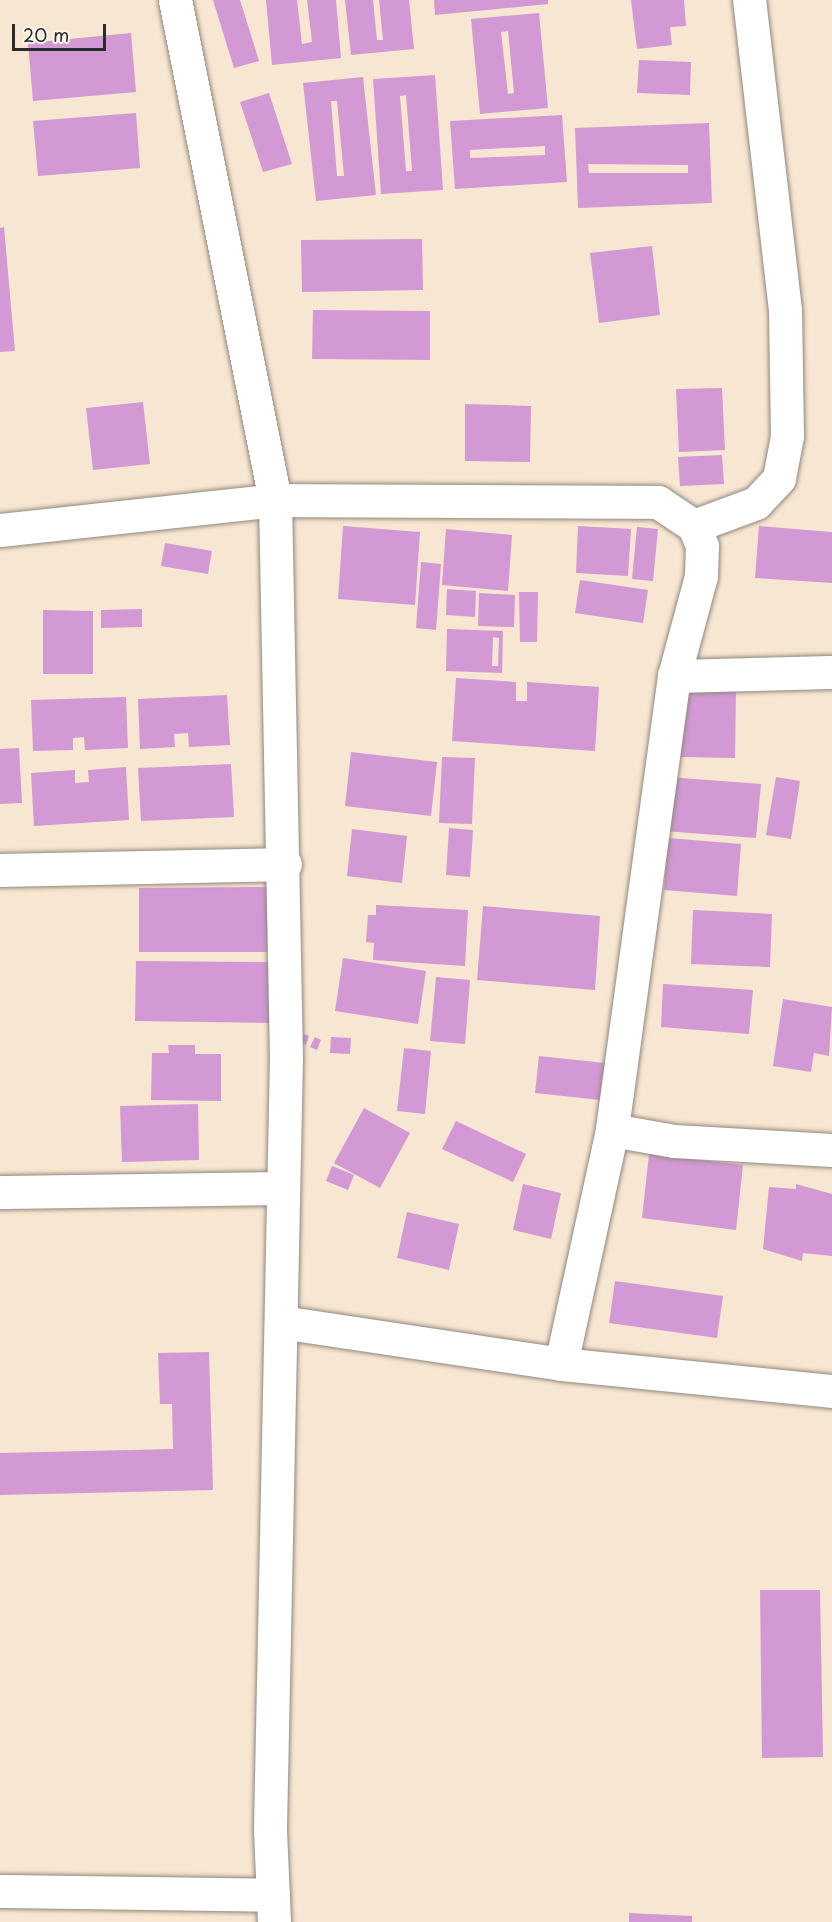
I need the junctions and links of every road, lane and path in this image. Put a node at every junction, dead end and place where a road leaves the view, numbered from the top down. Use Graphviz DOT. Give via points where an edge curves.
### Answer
graph roads {
  1 [pos="176,0"];
  2 [pos="749,0"];
  3 [pos="275,500"];
  4 [pos="694,526"];
  5 [pos="0,530"];
  6 [pos="832,672"];
  7 [pos="674,676"];
  8 [pos="285,864"];
  9 [pos="0,870"];
  10 [pos="612,1130"];
  11 [pos="832,1150"];
  12 [pos="284,1188"];
  13 [pos="0,1192"];
  14 [pos="280,1322"];
  15 [pos="561,1364"];
  16 [pos="832,1391"];
  17 [pos="0,1891"];
  18 [pos="273,1908"];
  1 -- 3 [label="street"];
  2 -- 4 [label="street" via="785,310 787,436 779,478 756,502"];
  3 -- 4 [label="street" via="658,502"];
  3 -- 5 [label="street"];
  3 -- 8 [label="street"];
  4 -- 7 [label="street" via="702,546 701,576"];
  6 -- 7 [label="street"];
  7 -- 10 [label="street"];
  8 -- 9 [label="street"];
  8 -- 12 [label="street"];
  10 -- 11 [label="street" via="674,1141"];
  10 -- 15 [label="street"];
  12 -- 13 [label="street"];
  12 -- 14 [label="street"];
  14 -- 15 [label="street"];
  14 -- 18 [label="street"];
  15 -- 16 [label="street"];
  17 -- 18 [label="street"];
}
